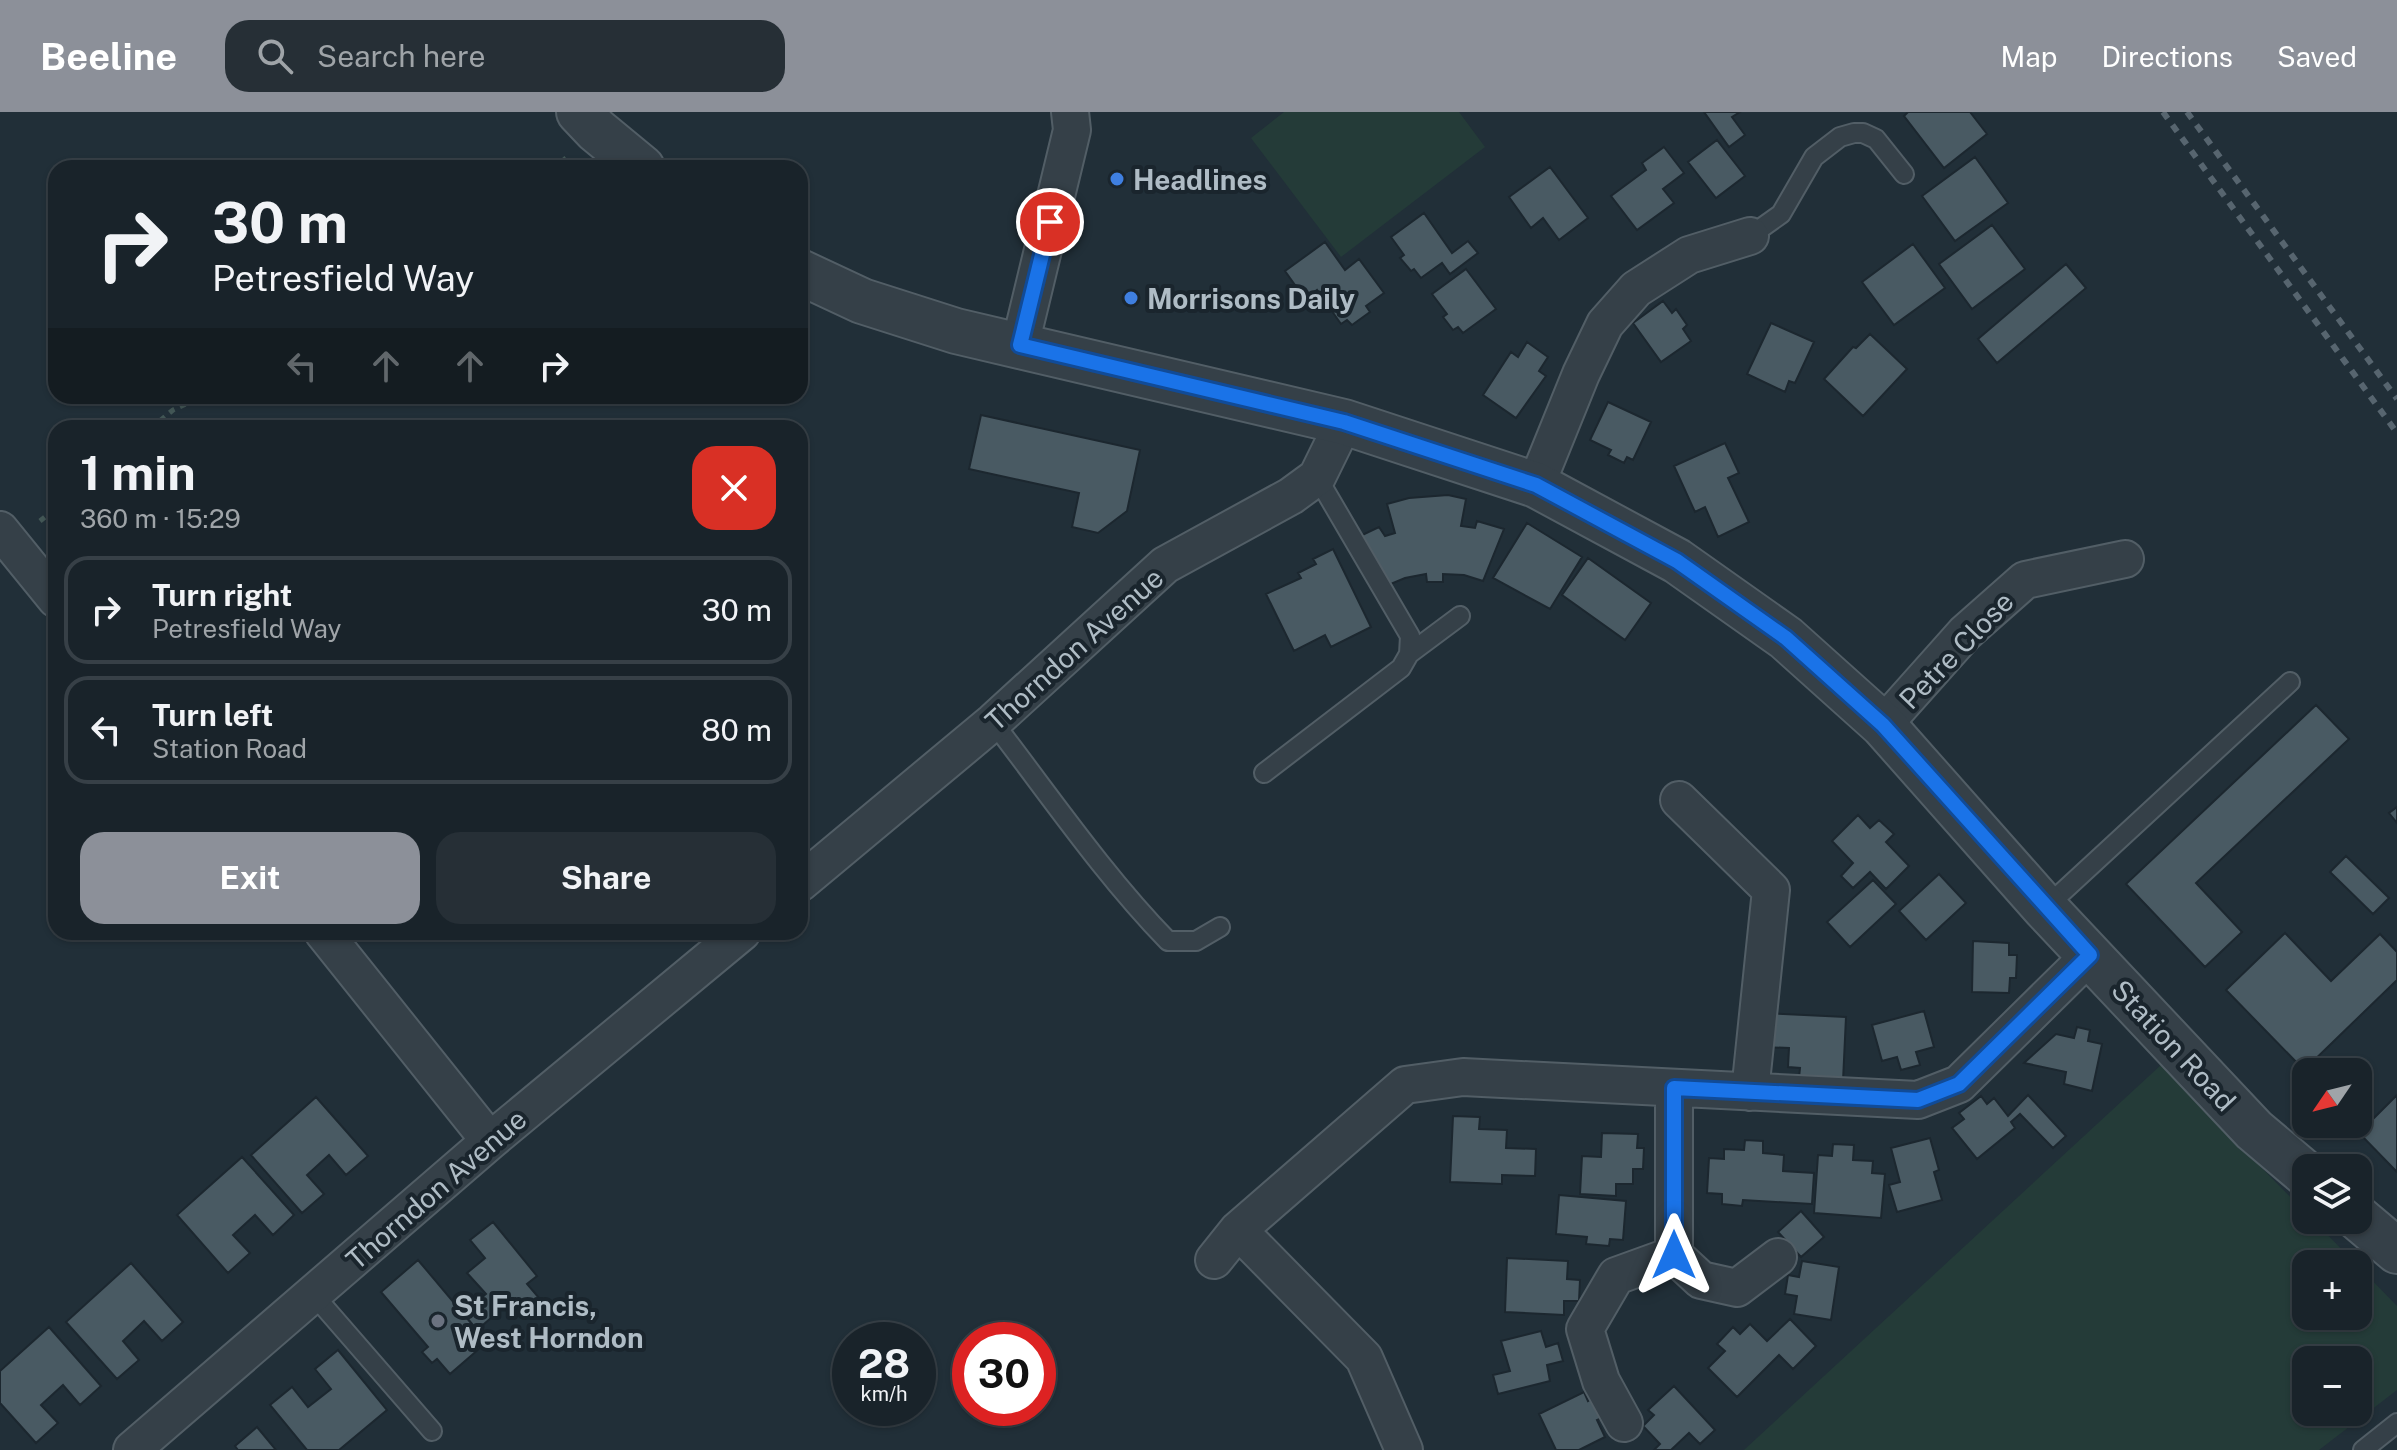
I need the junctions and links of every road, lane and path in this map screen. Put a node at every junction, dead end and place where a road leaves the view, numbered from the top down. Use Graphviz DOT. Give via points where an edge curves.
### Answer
graph roads {
  1 [pos="579,112"];
  2 [pos="1070,112"];
  3 [pos="632,160"];
  4 [pos="1904,174"];
  5 [pos="1750,236"];
  6 [pos="808,276"];
  7 [pos="1020,345"];
  8 [pos="186,404"];
  9 [pos="161,420"];
  10 [pos="1344,422"];
  11 [pos="1317,477"];
  12 [pos="1536,485"];
  13 [pos="0,530"];
  14 [pos="2125,559"];
  15 [pos="48,589"];
  16 [pos="1460,616"];
  17 [pos="1409,654"];
  18 [pos="2290,682"];
  19 [pos="993,722"];
  20 [pos="1883,725"];
  21 [pos="1264,773"];
  22 [pos="1679,800"];
  23 [pos="808,876"];
  24 [pos="2045,908"];
  25 [pos="1220,927"];
  26 [pos="329,940"];
  27 [pos="732,940"];
  28 [pos="2090,955"];
  29 [pos="1674,1088"];
  30 [pos="1750,1092"];
  31 [pos="490,1141"];
  32 [pos="2292,1162"];
  33 [pos="1238,1230"];
  34 [pos="2372,1230"];
  35 [pos="2397,1251"];
  36 [pos="1674,1255"];
  37 [pos="1778,1257"];
  38 [pos="1214,1260"];
  39 [pos="313,1294"];
  40 [pos="1624,1423"];
  41 [pos="2397,1423"];
  42 [pos="432,1431"];
  43 [pos="132,1450"];
  44 [pos="1404,1450"];
  45 [pos="2363,1450"];
  1 -- 3 [label="street"];
  2 -- 7 [label="street" via="1072,130"];
  4 -- 5 [label="lane" via="1876,139 1863,133 1840,137 1814,157 1781,214"];
  5 -- 12 [label="street" via="1689,255 1636,289 1605,324"];
  6 -- 7 [label="street, Station Road" via="862,301"];
  7 -- 10 [label="street, Station Road"];
  8 -- 9 [label="path"];
  10 -- 11 [label="street, Thorndon Avenue"];
  10 -- 12 [label="street, Station Road"];
  11 -- 17 [label="lane" via="1410,636"];
  11 -- 19 [label="street, Thorndon Avenue" via="1165,565"];
  12 -- 20 [label="street, Station Road" via="1677,561 1786,638"];
  13 -- 15 [label="street"];
  14 -- 20 [label="street, Petre Close" via="2025,580 1965,633"];
  16 -- 17 [label="lane"];
  17 -- 21 [label="lane" via="1401,668"];
  18 -- 24 [label="lane"];
  19 -- 23 [label="street, Thorndon Avenue"];
  19 -- 25 [label="lane" via="1168,941 1196,941"];
  20 -- 24 [label="street, Station Road"];
  22 -- 30 [label="street" via="1771,890"];
  24 -- 28 [label="street, Station Road"];
  26 -- 31 [label="street"];
  27 -- 31 [label="street, Thorndon Avenue"];
  28 -- 30 [label="street" via="1959,1084 1918,1100"];
  28 -- 32 [label="street, Station Road" via="2254,1130"];
  29 -- 30 [label="street"];
  29 -- 33 [label="street" via="1463,1077 1405,1085"];
  29 -- 36 [label="street"];
  31 -- 39 [label="street, Thorndon Avenue"];
  33 -- 38 [label="street"];
  33 -- 44 [label="street" via="1364,1358"];
  34 -- 35 [label="street"];
  36 -- 37 [label="street" via="1701,1280 1737,1288"];
  36 -- 40 [label="street" via="1616,1276 1585,1329 1601,1381"];
  39 -- 42 [label="lane"];
  39 -- 43 [label="street, Thorndon Avenue"];
  41 -- 45 [label="lane"];
}
